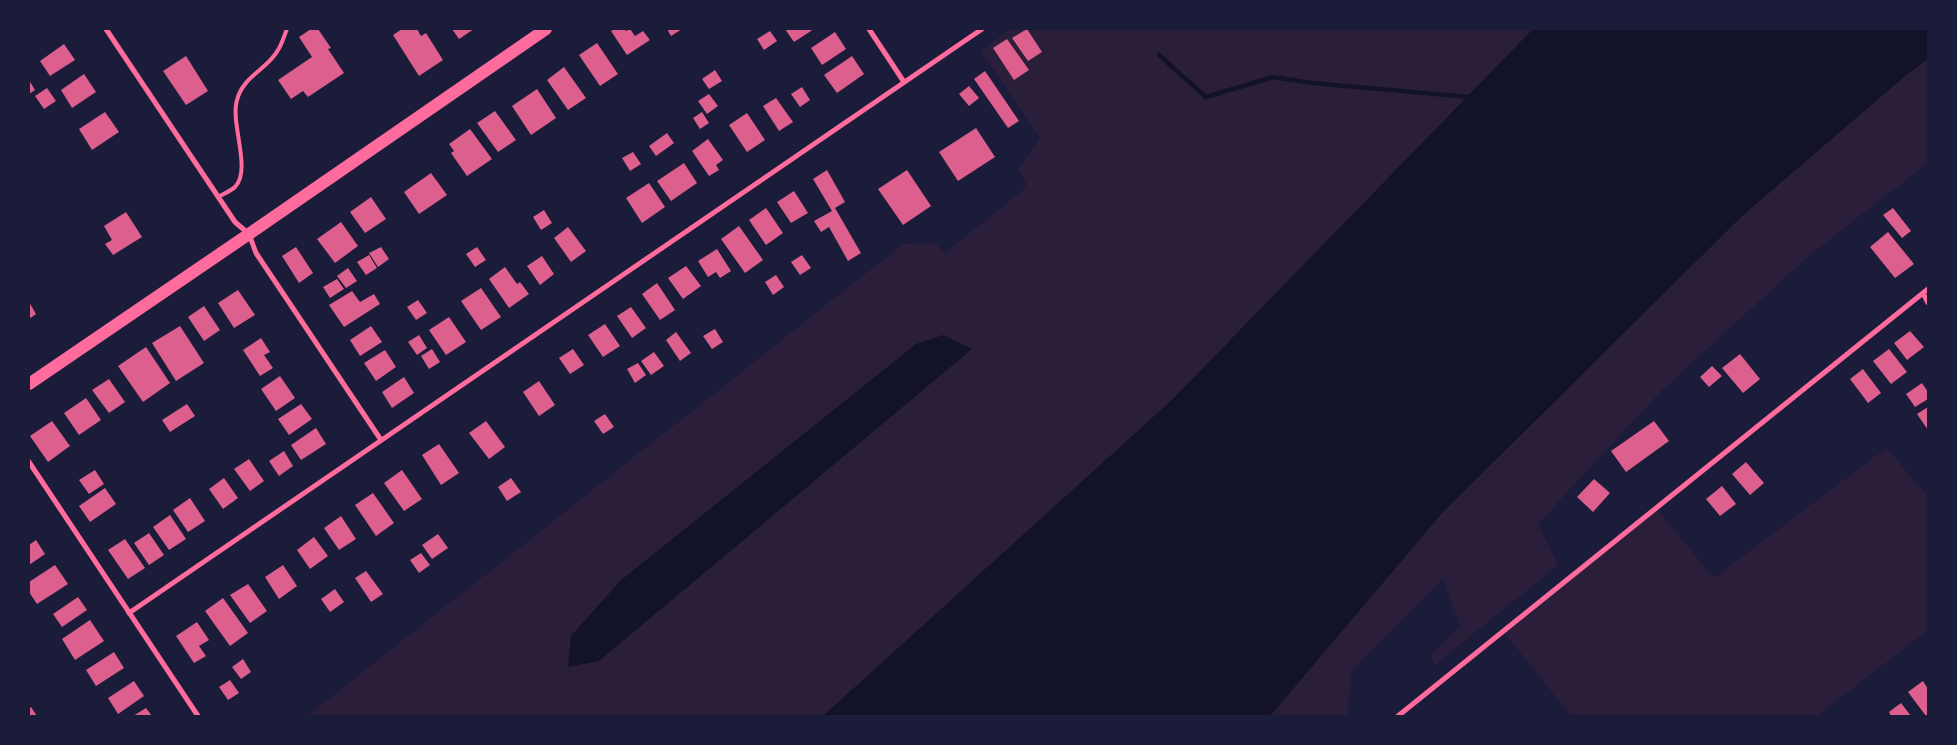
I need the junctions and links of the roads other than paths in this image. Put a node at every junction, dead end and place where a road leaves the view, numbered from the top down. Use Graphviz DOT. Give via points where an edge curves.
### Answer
graph roads {
  1 [pos="106,29"];
  2 [pos="287,29"];
  3 [pos="546,29"];
  4 [pos="870,29"];
  5 [pos="982,29"];
  6 [pos="904,82"];
  7 [pos="218,197"];
  8 [pos="249,234"];
  9 [pos="1928,289"];
  10 [pos="1923,293"];
  11 [pos="1928,303"];
  12 [pos="29,384"];
  13 [pos="381,440"];
  14 [pos="29,462"];
  15 [pos="129,613"];
  16 [pos="198,716"];
  17 [pos="1398,716"];
  1 -- 7 [label="street"];
  2 -- 7 [label="lane" via="278,51 245,83 237,100 235,116 242,165 240,178 235,187"];
  3 -- 8 [label="main road"];
  4 -- 6 [label="street"];
  5 -- 6 [label="street"];
  6 -- 13 [label="street"];
  7 -- 8 [label="street"];
  8 -- 12 [label="main road"];
  8 -- 13 [label="street" via="256,253"];
  9 -- 10 [label="street"];
  10 -- 11 [label="street"];
  10 -- 17 [label="street"];
  13 -- 15 [label="street"];
  14 -- 15 [label="street"];
  15 -- 16 [label="street"];
}
